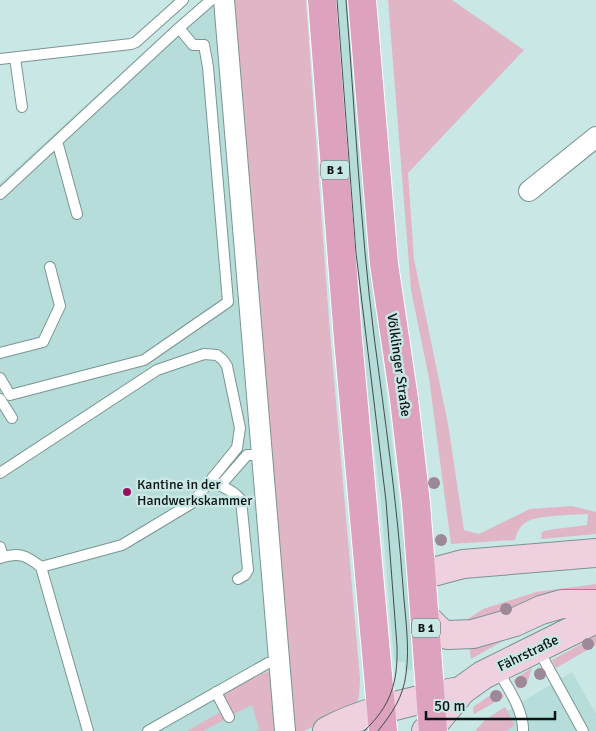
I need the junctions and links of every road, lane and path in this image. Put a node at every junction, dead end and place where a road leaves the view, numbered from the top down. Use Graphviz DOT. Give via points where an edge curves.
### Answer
graph roads {
  1 [pos="183,0"];
  2 [pos="211,0"];
  3 [pos="224,0"];
  4 [pos="322,0"];
  5 [pos="362,0"];
  6 [pos="179,28"];
  7 [pos="15,58"];
  8 [pos="0,60"];
  9 [pos="22,107"];
  10 [pos="596,137"];
  11 [pos="57,141"];
  12 [pos="529,191"];
  13 [pos="0,194"];
  14 [pos="77,214"];
  15 [pos="50,267"];
  16 [pos="0,353"];
  17 [pos="0,378"];
  18 [pos="0,399"];
  19 [pos="12,418"];
  20 [pos="262,455"];
  21 [pos="0,473"];
  22 [pos="211,480"];
  23 [pos="220,486"];
  24 [pos="0,547"];
  25 [pos="596,552"];
  26 [pos="2,558"];
  27 [pos="41,567"];
  28 [pos="422,575"];
  29 [pos="238,580"];
  30 [pos="596,604"];
  31 [pos="425,617"];
  32 [pos="596,619"];
  33 [pos="538,648"];
  34 [pos="278,662"];
  35 [pos="497,668"];
  36 [pos="462,690"];
  37 [pos="216,692"];
  38 [pos="431,698"];
  39 [pos="229,717"];
  40 [pos="382,720"];
  41 [pos="425,730"];
  42 [pos="88,731"];
  43 [pos="148,731"];
  44 [pos="285,731"];
  45 [pos="327,731"];
  46 [pos="523,731"];
  47 [pos="583,731"];
  1 -- 7 [label="lane" via="131,44"];
  2 -- 6 [label="lane"];
  3 -- 20 [label="street"];
  4 -- 40 [label="main road, B 1"];
  5 -- 28 [label="main road, Völklinger Straße / B 1" via="384,264 404,399"];
  6 -- 11 [label="lane"];
  6 -- 17 [label="lane" via="193,45 204,45 208,67 228,302 144,360 10,395"];
  7 -- 8 [label="lane"];
  7 -- 9 [label="lane"];
  10 -- 12 [label="street"];
  11 -- 13 [label="lane"];
  11 -- 14 [label="lane"];
  15 -- 16 [label="lane" via="60,306 43,342"];
  18 -- 19 [label="lane"];
  20 -- 23 [label="lane" via="247,455"];
  20 -- 34 [label="street"];
  21 -- 22 [label="lane" via="157,370 211,354 217,355 227,366 240,428 234,454"];
  22 -- 23 [label="lane"];
  22 -- 27 [label="lane" via="192,503 122,545"];
  23 -- 29 [label="lane" via="237,495 243,508 248,570"];
  24 -- 26 [label="lane"];
  25 -- 28 [label="street" via="463,564"];
  26 -- 27 [label="lane" via="27,556"];
  27 -- 42 [label="lane"];
  28 -- 31 [label="main road, Völklinger Straße / B 1"];
  30 -- 31 [label="street" via="562,604 473,634 441,633"];
  31 -- 38 [label="main road, Völklinger Straße / B 1"];
  32 -- 33 [label="street, Fährstraße"];
  33 -- 35 [label="street, Fährstraße"];
  33 -- 47 [label="lane"];
  34 -- 37 [label="lane" via="268,663"];
  34 -- 44 [label="street"];
  35 -- 36 [label="street, Fährstraße"];
  35 -- 46 [label="lane" via="516,703"];
  36 -- 38 [label="street, Fährstraße"];
  36 -- 41 [label="street, Fährstraße"];
  37 -- 39 [label="lane"];
  37 -- 43 [label="lane"];
  38 -- 40 [label="street, Fährstraße"];
  38 -- 41 [label="main road, Völklinger Straße / B 1"];
  40 -- 45 [label="street, Fährstraße" via="351,720"];
}
